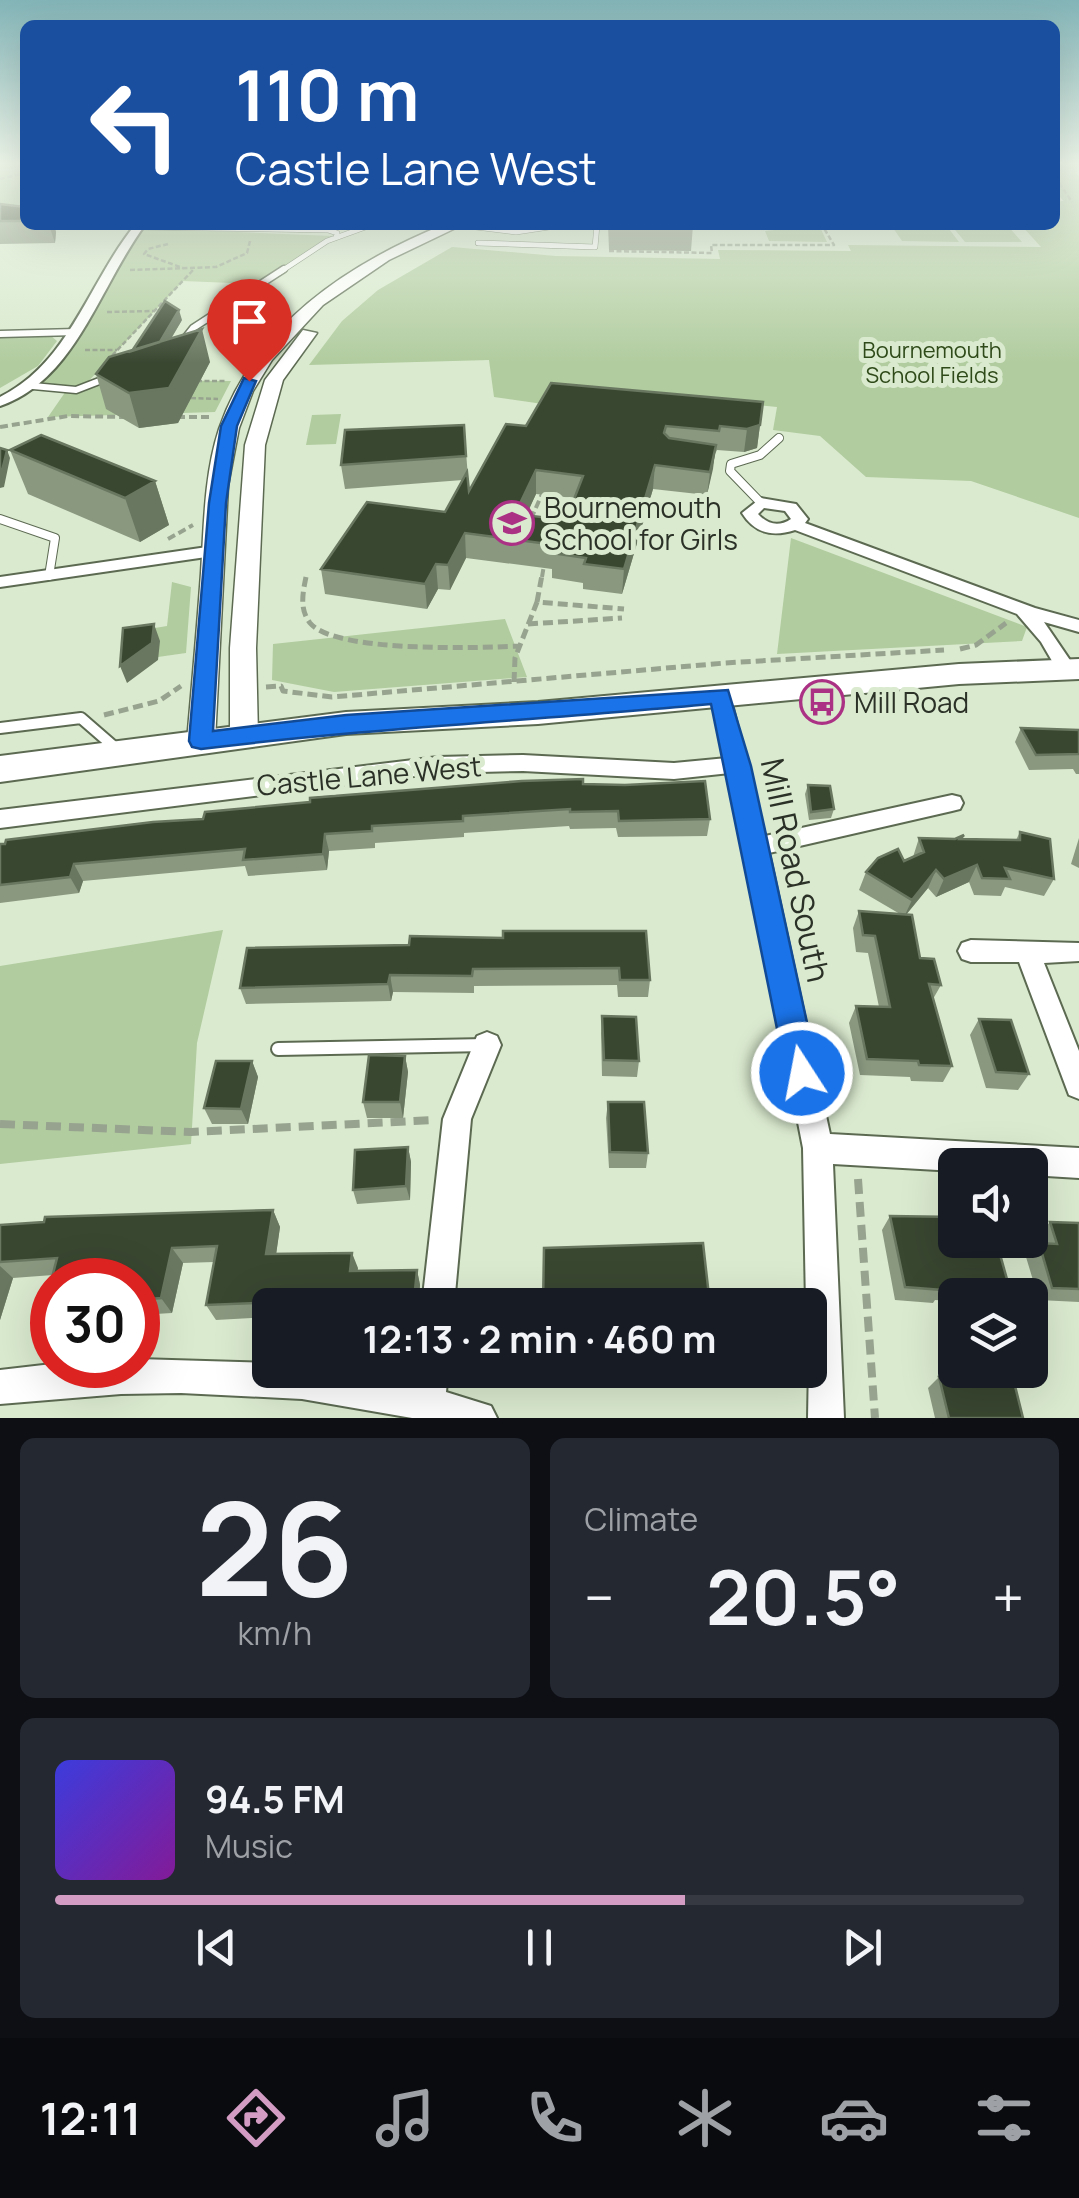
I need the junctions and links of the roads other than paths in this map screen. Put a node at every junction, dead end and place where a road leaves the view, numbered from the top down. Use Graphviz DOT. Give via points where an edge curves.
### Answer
graph roads {
  1 [pos="134,230"];
  2 [pos="329,230"];
  3 [pos="356,230"];
  4 [pos="528,230"];
  5 [pos="597,230"];
  6 [pos="461,232"];
  7 [pos="336,238"];
  8 [pos="76,332"];
  9 [pos="0,334"];
  10 [pos="177,350"];
  11 [pos="280,369"];
  12 [pos="121,375"];
  13 [pos="246,376"];
  14 [pos="34,386"];
  15 [pos="0,402"];
  16 [pos="256,438"];
  17 [pos="780,438"];
  18 [pos="226,440"];
  19 [pos="720,461"];
  20 [pos="731,464"];
  21 [pos="761,504"];
  22 [pos="0,518"];
  23 [pos="214,551"];
  24 [pos="49,576"];
  25 [pos="0,582"];
  26 [pos="1024,610"];
  27 [pos="1079,626"];
  28 [pos="242,648"];
  29 [pos="209,653"];
  30 [pos="1073,669"];
  31 [pos="720,696"];
  32 [pos="0,728"];
  33 [pos="244,736"];
  34 [pos="201,741"];
  35 [pos="120,752"];
  36 [pos="739,766"];
  37 [pos="0,769"];
  38 [pos="952,803"];
  39 [pos="0,819"];
  40 [pos="756,847"];
  41 [pos="970,951"];
  42 [pos="1027,952"];
  43 [pos="1074,952"];
  44 [pos="487,1045"];
  45 [pos="278,1049"];
  46 [pos="1079,1086"];
  47 [pos="818,1148"];
  48 [pos="1079,1164"];
  49 [pos="440,1288"];
  50 [pos="252,1378"];
  51 [pos="0,1388"];
  52 [pos="433,1388"];
  53 [pos="479,1418"];
  54 [pos="826,1418"];
  1 -- 8 [label="street" via="117,250"];
  2 -- 7 [label="lane"];
  3 -- 7 [label="lane"];
  4 -- 6 [label="lane"];
  5 -- 6 [label="lane" via="595,247 512,245"];
  6 -- 11 [label="street" via="392,265 348,296"];
  6 -- 13 [label="street" via="347,279 302,315"];
  7 -- 10 [label="lane" via="193,328"];
  8 -- 9 [label="lane"];
  8 -- 14 [label="street"];
  11 -- 13 [label="lane"];
  11 -- 16 [label="street"];
  12 -- 14 [label="lane" via="80,389"];
  13 -- 18 [label="street"];
  14 -- 15 [label="street"];
  16 -- 18 [label="lane"];
  16 -- 28 [label="street"];
  17 -- 20 [label="lane" via="760,456"];
  18 -- 23 [label="street"];
  19 -- 20 [label="lane"];
  20 -- 21 [label="lane"];
  21 -- 26 [label="street" via="790,507 799,514 796,525"];
  22 -- 24 [label="lane" via="56,538"];
  23 -- 24 [label="street"];
  23 -- 29 [label="street"];
  24 -- 25 [label="street"];
  26 -- 27 [label="street"];
  26 -- 30 [label="street"];
  28 -- 29 [label="lane"];
  28 -- 33 [label="street"];
  29 -- 34 [label="street"];
  30 -- 31 [label="main road, Castle Lane West"];
  31 -- 33 [label="main road, Castle Lane West"];
  31 -- 36 [label="street, Mill Road South"];
  32 -- 35 [label="lane" via="81,718"];
  33 -- 34 [label="main road, Castle Lane West"];
  34 -- 35 [label="main road, Castle Lane West"];
  35 -- 37 [label="main road, Castle Lane West"];
  36 -- 39 [label="street, Castle Lane West" via="674,772 438,765"];
  36 -- 40 [label="street, Mill Road South"];
  38 -- 40 [label="street"];
  40 -- 47 [label="street, Mill Road South"];
  41 -- 42 [label="street"];
  42 -- 43 [label="street"];
  42 -- 46 [label="street"];
  44 -- 45 [label="lane"];
  44 -- 49 [label="street" via="457,1119"];
  47 -- 48 [label="street"];
  47 -- 54 [label="street, Mill Road South"];
  50 -- 51 [label="street" via="85,1377"];
  52 -- 53 [label="street"];
}
